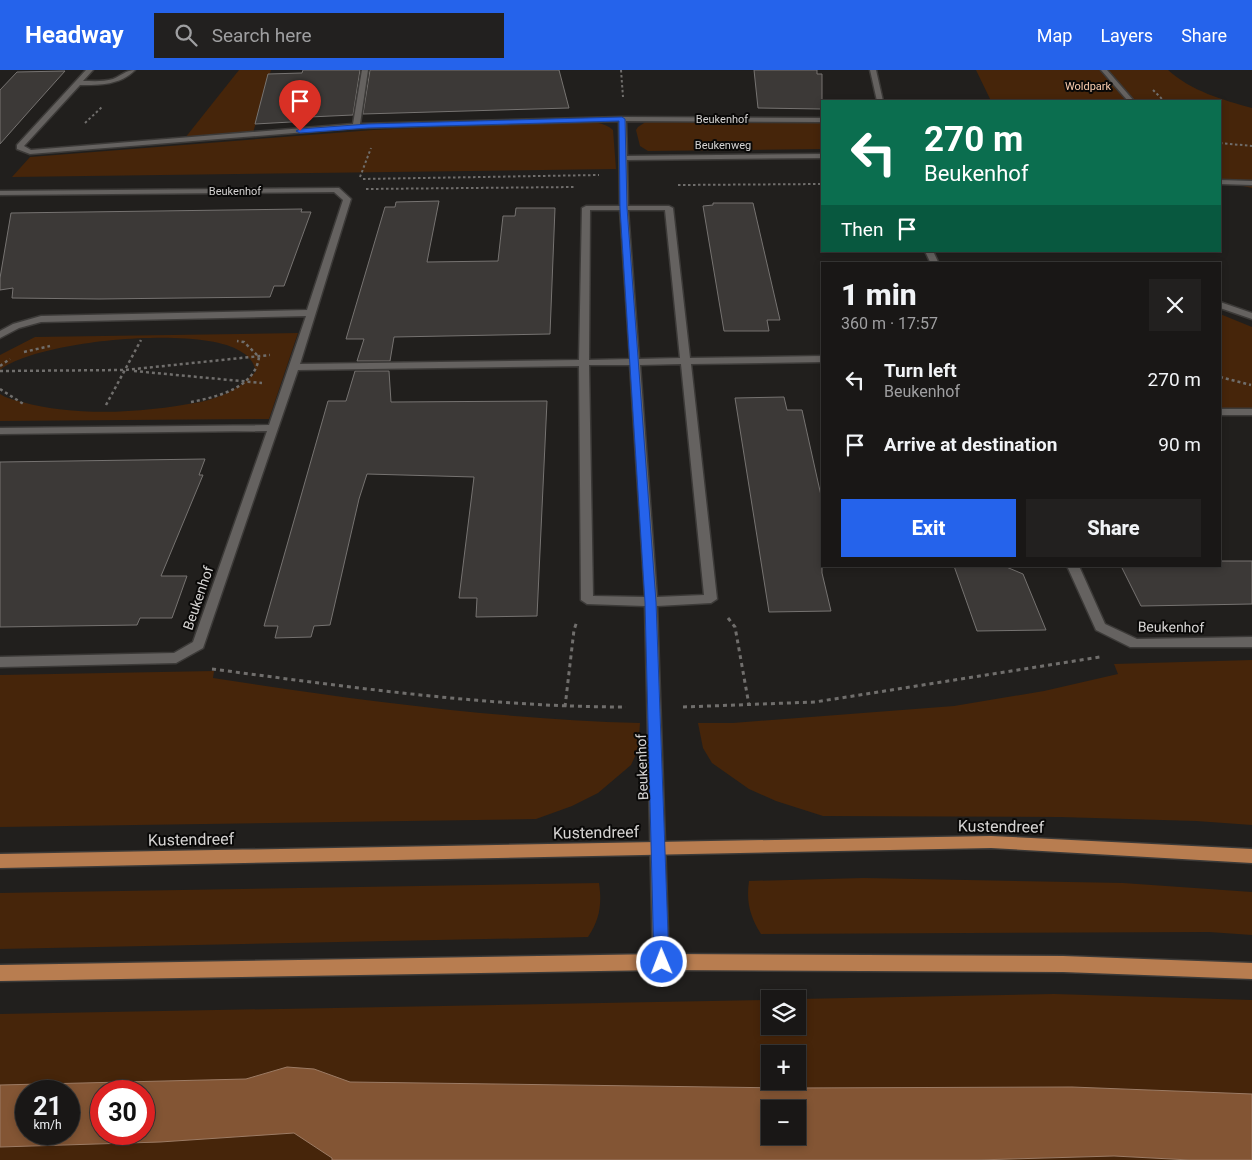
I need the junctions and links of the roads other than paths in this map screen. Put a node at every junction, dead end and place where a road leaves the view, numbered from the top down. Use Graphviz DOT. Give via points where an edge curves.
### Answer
graph roads {
  1 [pos="90,70"];
  2 [pos="132,70"];
  3 [pos="365,70"];
  4 [pos="872,70"];
  5 [pos="1104,70"];
  6 [pos="79,83"];
  7 [pos="880,100"];
  8 [pos="1130,100"];
  9 [pos="622,119"];
  10 [pos="821,120"];
  11 [pos="356,126"];
  12 [pos="821,156"];
  13 [pos="623,158"];
  14 [pos="1221,182"];
  15 [pos="1252,182"];
  16 [pos="0,192"];
  17 [pos="624,208"];
  18 [pos="1221,305"];
  19 [pos="311,313"];
  20 [pos="1252,316"];
  21 [pos="0,335"];
  22 [pos="821,359"];
  23 [pos="634,362"];
  24 [pos="686,362"];
  25 [pos="584,363"];
  26 [pos="294,367"];
  27 [pos="1221,412"];
  28 [pos="1252,412"];
  29 [pos="273,428"];
  30 [pos="0,431"];
  31 [pos="1073,567"];
  32 [pos="651,602"];
  33 [pos="1252,642"];
  34 [pos="0,662"];
  35 [pos="659,850"];
  36 [pos="1252,856"];
  37 [pos="0,861"];
  38 [pos="662,962"];
  39 [pos="1252,971"];
  40 [pos="0,974"];
  1 -- 6 [label="street, Beukenhof"];
  2 -- 6 [label="street" via="121,80 107,84"];
  3 -- 11 [label="street"];
  4 -- 7 [label="street"];
  5 -- 8 [label="street"];
  6 -- 11 [label="street, Beukenhof" via="20,147 30,152"];
  9 -- 10 [label="street, Beukenhof"];
  9 -- 11 [label="street, Beukenhof"];
  9 -- 13 [label="street, Beukenhof"];
  12 -- 13 [label="street, Beukenweg"];
  13 -- 17 [label="street, Beukenhof"];
  14 -- 15 [label="street"];
  16 -- 19 [label="street, Beukenhof" via="336,190 347,199"];
  17 -- 23 [label="street, Beukenhof"];
  17 -- 24 [label="street" via="669,208"];
  17 -- 25 [label="street" via="586,208"];
  18 -- 20 [label="street"];
  19 -- 21 [label="street" via="41,319 16,326"];
  19 -- 26 [label="street, Beukenhof"];
  22 -- 24 [label="street"];
  23 -- 24 [label="street"];
  23 -- 25 [label="street"];
  23 -- 32 [label="street, Beukenhof"];
  24 -- 32 [label="street" via="712,599"];
  25 -- 26 [label="street"];
  25 -- 32 [label="street" via="587,600"];
  26 -- 29 [label="street, Beukenhof"];
  27 -- 28 [label="street"];
  29 -- 30 [label="street"];
  29 -- 34 [label="street, Beukenhof" via="198,645 176,658"];
  31 -- 33 [label="street, Beukenhof" via="1100,628 1136,644"];
  32 -- 35 [label="street, Beukenhof"];
  35 -- 36 [label="main road, Kustendreef" via="991,842"];
  35 -- 37 [label="main road, Kustendreef"];
  35 -- 38 [label="street, Beukenhof"];
  38 -- 39 [label="main road" via="1063,964"];
  38 -- 40 [label="main road"];
}
